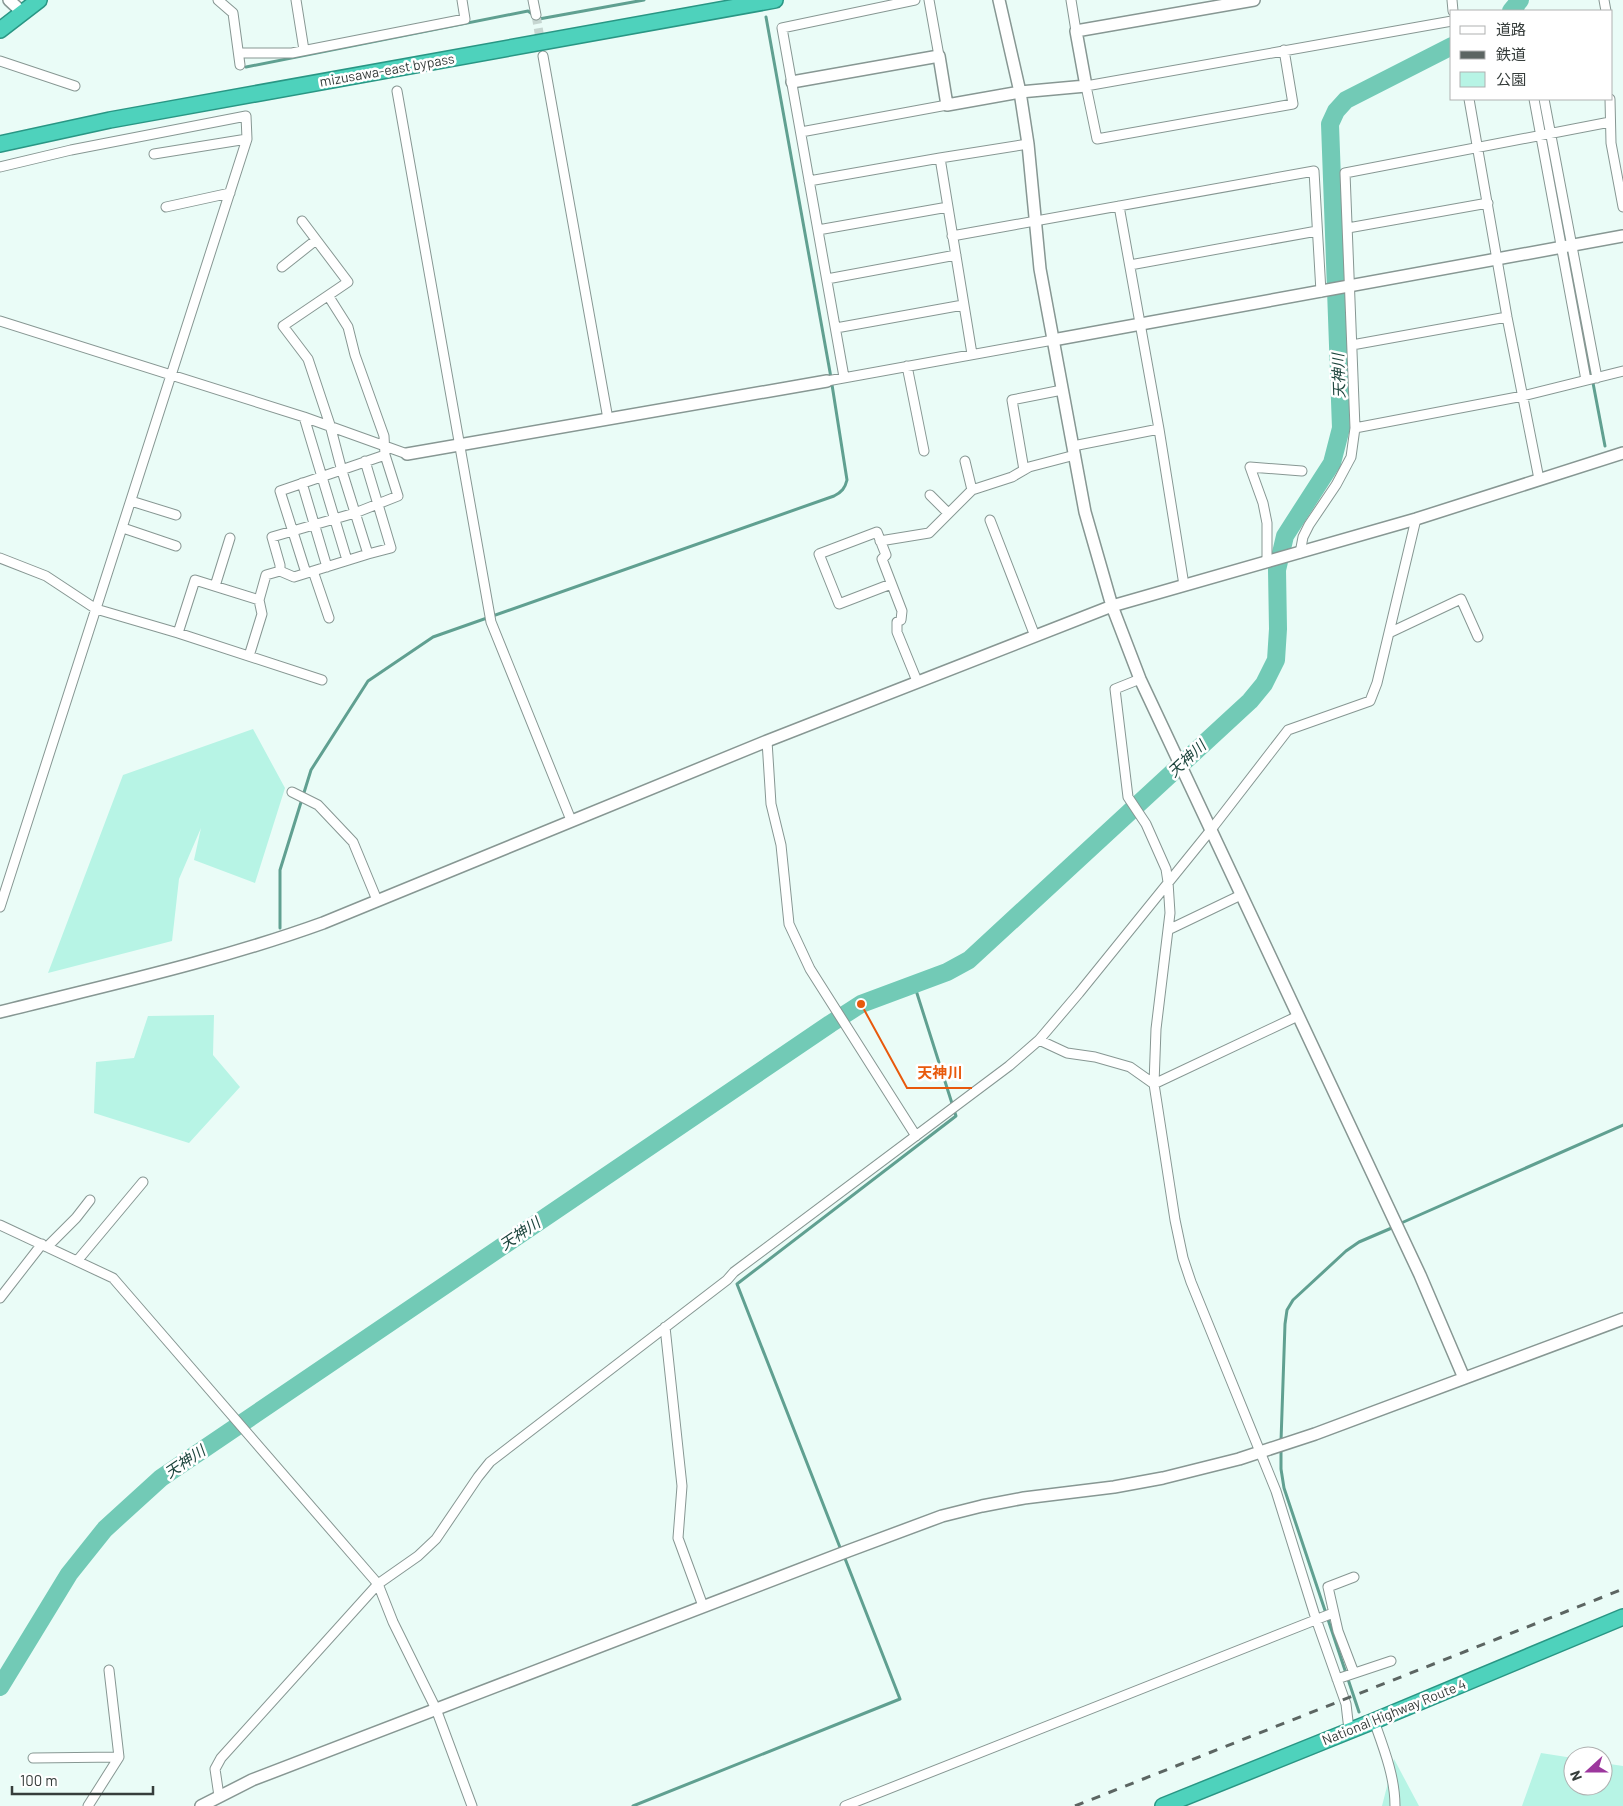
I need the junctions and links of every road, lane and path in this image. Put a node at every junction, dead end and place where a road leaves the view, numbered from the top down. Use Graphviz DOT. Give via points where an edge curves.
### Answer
graph roads {
  1 [pos="9,0"];
  2 [pos="39,0"];
  3 [pos="218,0"];
  4 [pos="296,0"];
  5 [pos="462,0"];
  6 [pos="533,0"];
  7 [pos="775,0"];
  8 [pos="915,0"];
  9 [pos="929,0"];
  10 [pos="999,0"];
  11 [pos="1071,0"];
  12 [pos="1254,0"];
  13 [pos="1195,5"];
  14 [pos="23,13"];
  15 [pos="536,15"];
  16 [pos="1450,21"];
  17 [pos="0,30"];
  18 [pos="1076,32"];
  19 [pos="304,50"];
  20 [pos="1284,50"];
  21 [pos="239,53"];
  22 [pos="543,56"];
  23 [pos="938,56"];
  24 [pos="0,61"];
  25 [pos="240,65"];
  26 [pos="792,82"];
  27 [pos="75,86"];
  28 [pos="1086,86"];
  29 [pos="397,91"];
  30 [pos="1020,92"];
  31 [pos="1469,100"];
  32 [pos="1534,100"];
  33 [pos="1544,100"];
  34 [pos="1610,100"];
  35 [pos="947,105"];
  36 [pos="1610,122"];
  37 [pos="801,132"];
  38 [pos="1551,133"];
  39 [pos="1541,135"];
  40 [pos="247,140"];
  41 [pos="0,144"];
  42 [pos="1028,144"];
  43 [pos="1478,147"];
  44 [pos="154,154"];
  45 [pos="940,158"];
  46 [pos="0,167"];
  47 [pos="810,181"];
  48 [pos="230,194"];
  49 [pos="1488,203"];
  50 [pos="948,206"];
  51 [pos="1119,206"];
  52 [pos="166,207"];
  53 [pos="1623,207"];
  54 [pos="302,221"];
  55 [pos="1035,221"];
  56 [pos="1348,228"];
  57 [pos="818,230"];
  58 [pos="1317,231"];
  59 [pos="952,236"];
  60 [pos="1623,236"];
  61 [pos="316,240"];
  62 [pos="1566,247"];
  63 [pos="956,256"];
  64 [pos="1498,260"];
  65 [pos="1130,265"];
  66 [pos="282,267"];
  67 [pos="827,279"];
  68 [pos="1350,287"];
  69 [pos="1321,292"];
  70 [pos="329,297"];
  71 [pos="963,305"];
  72 [pos="1507,317"];
  73 [pos="0,321"];
  74 [pos="1140,324"];
  75 [pos="836,328"];
  76 [pos="1053,340"];
  77 [pos="1352,345"];
  78 [pos="972,354"];
  79 [pos="908,366"];
  80 [pos="1623,371"];
  81 [pos="172,374"];
  82 [pos="844,377"];
  83 [pos="1597,378"];
  84 [pos="830,380"];
  85 [pos="1586,380"];
  86 [pos="1062,390"];
  87 [pos="1523,396"];
  88 [pos="304,417"];
  89 [pos="608,419"];
  90 [pos="330,426"];
  91 [pos="1355,428"];
  92 [pos="1159,429"];
  93 [pos="460,445"];
  94 [pos="385,451"];
  95 [pos="924,451"];
  96 [pos="1074,451"];
  97 [pos="1623,453"];
  98 [pos="407,454"];
  99 [pos="365,461"];
  100 [pos="965,461"];
  101 [pos="1024,470"];
  102 [pos="342,471"];
  103 [pos="1302,471"];
  104 [pos="322,477"];
  105 [pos="1540,479"];
  106 [pos="302,483"];
  107 [pos="972,490"];
  108 [pos="930,495"];
  109 [pos="131,501"];
  110 [pos="378,504"];
  111 [pos="948,512"];
  112 [pos="355,513"];
  113 [pos="176,515"];
  114 [pos="334,519"];
  115 [pos="1416,519"];
  116 [pos="990,520"];
  117 [pos="314,525"];
  118 [pos="123,528"];
  119 [pos="294,531"];
  120 [pos="230,538"];
  121 [pos="880,541"];
  122 [pos="176,546"];
  123 [pos="1300,553"];
  124 [pos="368,554"];
  125 [pos="0,558"];
  126 [pos="347,560"];
  127 [pos="1267,562"];
  128 [pos="326,567"];
  129 [pos="280,571"];
  130 [pos="310,572"];
  131 [pos="891,584"];
  132 [pos="1184,585"];
  133 [pos="214,586"];
  134 [pos="259,600"];
  135 [pos="1112,606"];
  136 [pos="96,609"];
  137 [pos="329,618"];
  138 [pos="178,633"];
  139 [pos="1389,633"];
  140 [pos="1035,636"];
  141 [pos="1478,637"];
  142 [pos="249,656"];
  143 [pos="322,680"];
  144 [pos="1140,680"];
  145 [pos="917,682"];
  146 [pos="767,741"];
  147 [pos="292,792"];
  148 [pos="570,820"];
  149 [pos="1210,831"];
  150 [pos="1168,882"];
  151 [pos="1241,895"];
  152 [pos="377,900"];
  153 [pos="0,907"];
  154 [pos="1168,930"];
  155 [pos="0,1012"];
  156 [pos="1298,1016"];
  157 [pos="1039,1040"];
  158 [pos="1154,1084"];
  159 [pos="916,1136"];
  160 [pos="143,1182"];
  161 [pos="90,1200"];
  162 [pos="0,1224"];
  163 [pos="45,1246"];
  164 [pos="77,1261"];
  165 [pos="0,1298"];
  166 [pos="1623,1320"];
  167 [pos="665,1327"];
  168 [pos="1464,1378"];
  169 [pos="1261,1452"];
  170 [pos="1354,1577"];
  171 [pos="378,1584"];
  172 [pos="703,1606"];
  173 [pos="1325,1616"];
  174 [pos="1623,1617"];
  175 [pos="1391,1662"];
  176 [pos="110,1670"];
  177 [pos="1346,1676"];
  178 [pos="436,1709"];
  179 [pos="1374,1721"];
  180 [pos="1350,1730"];
  181 [pos="119,1757"];
  182 [pos="33,1758"];
  183 [pos="219,1796"];
  184 [pos="88,1806"];
  185 [pos="202,1806"];
  186 [pos="472,1806"];
  187 [pos="844,1806"];
  188 [pos="1163,1806"];
  189 [pos="1395,1806"];
  1 -- 14 [label="street"];
  2 -- 14 [label="highway"];
  3 -- 21 [label="street" via="233,13"];
  4 -- 19 [label="street"];
  5 -- 19 [label="street" via="465,19"];
  6 -- 15 [label="street"];
  7 -- 41 [label="highway, mizusawa-east bypass" via="120,118"];
  8 -- 26 [label="street" via="782,28"];
  9 -- 23 [label="street"];
  10 -- 30 [label="street"];
  11 -- 18 [label="street"];
  12 -- 13 [label="street"];
  13 -- 18 [label="street"];
  14 -- 17 [label="highway"];
  16 -- 20 [label="street"];
  18 -- 28 [label="street"];
  19 -- 21 [label="street"];
  20 -- 28 [label="street"];
  20 -- 28 [label="street" via="1293,104 1097,139"];
  21 -- 25 [label="street"];
  22 -- 89 [label="street"];
  23 -- 26 [label="street"];
  23 -- 35 [label="street"];
  24 -- 27 [label="street"];
  26 -- 37 [label="street"];
  28 -- 30 [label="street"];
  29 -- 93 [label="street"];
  30 -- 35 [label="street"];
  30 -- 42 [label="street"];
  31 -- 43 [label="street"];
  32 -- 39 [label="street"];
  33 -- 38 [label="street"];
  34 -- 36 [label="street"];
  35 -- 37 [label="street"];
  36 -- 38 [label="street"];
  36 -- 53 [label="street"];
  37 -- 47 [label="street"];
  38 -- 39 [label="street"];
  38 -- 62 [label="street"];
  39 -- 43 [label="street"];
  39 -- 62 [label="street"];
  40 -- 44 [label="street"];
  40 -- 46 [label="street" via="246,116"];
  40 -- 48 [label="street"];
  42 -- 45 [label="street"];
  42 -- 55 [label="street"];
  43 -- 49 [label="street"];
  43 -- 56 [label="street" via="1345,173"];
  45 -- 47 [label="street"];
  45 -- 50 [label="street"];
  47 -- 57 [label="street"];
  48 -- 52 [label="street"];
  48 -- 81 [label="street"];
  49 -- 56 [label="street"];
  49 -- 64 [label="street"];
  50 -- 57 [label="street"];
  50 -- 59 [label="street"];
  51 -- 55 [label="street"];
  51 -- 58 [label="street" via="1314,171"];
  51 -- 65 [label="street"];
  54 -- 61 [label="street"];
  55 -- 59 [label="street"];
  55 -- 76 [label="street"];
  56 -- 68 [label="street"];
  57 -- 67 [label="street"];
  58 -- 65 [label="street"];
  58 -- 69 [label="street"];
  59 -- 63 [label="street"];
  60 -- 62 [label="street"];
  61 -- 66 [label="street"];
  61 -- 70 [label="street" via="348,282"];
  62 -- 64 [label="street"];
  62 -- 83 [label="street"];
  62 -- 85 [label="street"];
  63 -- 67 [label="street"];
  63 -- 71 [label="street"];
  64 -- 68 [label="street"];
  64 -- 72 [label="street"];
  65 -- 74 [label="street"];
  67 -- 75 [label="street"];
  68 -- 69 [label="street"];
  68 -- 77 [label="street"];
  69 -- 74 [label="street"];
  70 -- 90 [label="street" via="283,326 308,359"];
  70 -- 94 [label="street" via="348,327 384,436"];
  71 -- 75 [label="street"];
  71 -- 78 [label="street"];
  72 -- 77 [label="street"];
  72 -- 87 [label="street"];
  73 -- 81 [label="street"];
  74 -- 76 [label="street"];
  74 -- 92 [label="street"];
  75 -- 82 [label="street"];
  76 -- 78 [label="street"];
  76 -- 86 [label="street"];
  77 -- 91 [label="street"];
  78 -- 79 [label="street"];
  79 -- 82 [label="street"];
  79 -- 95 [label="street"];
  80 -- 83 [label="street"];
  81 -- 88 [label="street"];
  81 -- 109 [label="street"];
  82 -- 84 [label="street"];
  83 -- 85 [label="street"];
  84 -- 89 [label="street"];
  85 -- 87 [label="street"];
  86 -- 96 [label="street"];
  86 -- 101 [label="street" via="1012,400"];
  87 -- 91 [label="street"];
  87 -- 105 [label="street"];
  88 -- 90 [label="street"];
  88 -- 104 [label="street"];
  89 -- 93 [label="street"];
  90 -- 94 [label="street"];
  90 -- 102 [label="street"];
  91 -- 123 [label="street" via="1351,457 1309,524"];
  92 -- 96 [label="street"];
  92 -- 132 [label="street"];
  93 -- 98 [label="street"];
  93 -- 148 [label="street" via="491,622"];
  94 -- 98 [label="street"];
  94 -- 99 [label="street"];
  94 -- 110 [label="street" via="398,496"];
  96 -- 101 [label="street"];
  96 -- 135 [label="street" via="1085,512"];
  97 -- 105 [label="street"];
  99 -- 102 [label="street"];
  99 -- 110 [label="street"];
  100 -- 107 [label="street"];
  101 -- 107 [label="street"];
  102 -- 104 [label="street"];
  102 -- 112 [label="street"];
  103 -- 127 [label="street" via="1250,467 1266,523"];
  104 -- 106 [label="street"];
  104 -- 114 [label="street"];
  105 -- 115 [label="street"];
  106 -- 117 [label="street"];
  106 -- 119 [label="street" via="280,491"];
  107 -- 111 [label="street"];
  108 -- 111 [label="street"];
  109 -- 113 [label="street"];
  109 -- 118 [label="street"];
  110 -- 112 [label="street"];
  110 -- 124 [label="street" via="391,548"];
  111 -- 121 [label="street" via="929,533"];
  112 -- 114 [label="street"];
  112 -- 124 [label="street"];
  114 -- 117 [label="street"];
  114 -- 126 [label="street"];
  115 -- 123 [label="street"];
  115 -- 139 [label="street"];
  116 -- 140 [label="street"];
  117 -- 119 [label="street"];
  117 -- 128 [label="street"];
  118 -- 122 [label="street"];
  118 -- 136 [label="street"];
  119 -- 129 [label="street" via="272,537"];
  119 -- 130 [label="street"];
  120 -- 133 [label="street"];
  121 -- 131 [label="street" via="886,555 882,560"];
  121 -- 131 [label="street" via="877,532 819,554 839,604"];
  123 -- 127 [label="street"];
  124 -- 126 [label="street"];
  125 -- 136 [label="street" via="46,576"];
  126 -- 128 [label="street"];
  127 -- 132 [label="street"];
  128 -- 130 [label="street"];
  129 -- 130 [label="street" via="294,577"];
  129 -- 134 [label="street" via="266,576"];
  130 -- 137 [label="street"];
  131 -- 145 [label="street" via="902,611 897,632"];
  132 -- 135 [label="street"];
  133 -- 134 [label="street"];
  133 -- 138 [label="street" via="195,580"];
  134 -- 142 [label="street" via="262,614"];
  135 -- 140 [label="street"];
  135 -- 144 [label="street"];
  136 -- 138 [label="street"];
  136 -- 153 [label="street"];
  138 -- 142 [label="street"];
  139 -- 141 [label="street" via="1461,599"];
  139 -- 149 [label="street" via="1370,702 1288,730"];
  140 -- 145 [label="street"];
  142 -- 143 [label="street"];
  144 -- 149 [label="street"];
  144 -- 150 [label="street" via="1115,688 1128,797 1146,824 1166,869"];
  145 -- 146 [label="street"];
  146 -- 148 [label="street"];
  146 -- 159 [label="street" via="772,804 781,845 789,924 810,969"];
  147 -- 152 [label="street" via="318,805 353,842"];
  148 -- 152 [label="street"];
  149 -- 150 [label="street"];
  149 -- 151 [label="street"];
  150 -- 154 [label="street"];
  150 -- 157 [label="street"];
  151 -- 154 [label="street"];
  151 -- 156 [label="street"];
  152 -- 155 [label="street" via="323,923 224,956"];
  154 -- 158 [label="street" via="1156,1029"];
  156 -- 158 [label="street"];
  156 -- 168 [label="street" via="1420,1275"];
  157 -- 158 [label="street" via="1067,1053 1130,1067"];
  157 -- 159 [label="street"];
  158 -- 169 [label="street" via="1183,1258"];
  159 -- 167 [label="street"];
  160 -- 164 [label="street"];
  161 -- 163 [label="street" via="76,1218"];
  162 -- 163 [label="street"];
  163 -- 164 [label="street"];
  163 -- 165 [label="street"];
  164 -- 171 [label="street" via="113,1278"];
  166 -- 168 [label="street"];
  167 -- 171 [label="street" via="490,1462 436,1539"];
  167 -- 172 [label="street" via="682,1486 678,1538"];
  168 -- 169 [label="street"];
  169 -- 172 [label="street" via="1163,1478 1024,1498 942,1516"];
  169 -- 173 [label="street"];
  170 -- 173 [label="street" via="1328,1586"];
  171 -- 178 [label="street"];
  171 -- 183 [label="street" via="221,1758 214,1769"];
  172 -- 178 [label="street"];
  173 -- 177 [label="street"];
  173 -- 177 [label="street"];
  173 -- 187 [label="street"];
  174 -- 179 [label="highway, National Highway Route 4"];
  175 -- 177 [label="street"];
  176 -- 181 [label="street"];
  177 -- 180 [label="street"];
  178 -- 183 [label="street" via="252,1780"];
  178 -- 186 [label="street"];
  179 -- 180 [label="highway, National Highway Route 4"];
  179 -- 189 [label="street" via="1387,1759"];
  180 -- 188 [label="highway, National Highway Route 4"];
  181 -- 182 [label="street"];
  181 -- 184 [label="street"];
  183 -- 185 [label="street"];
}
